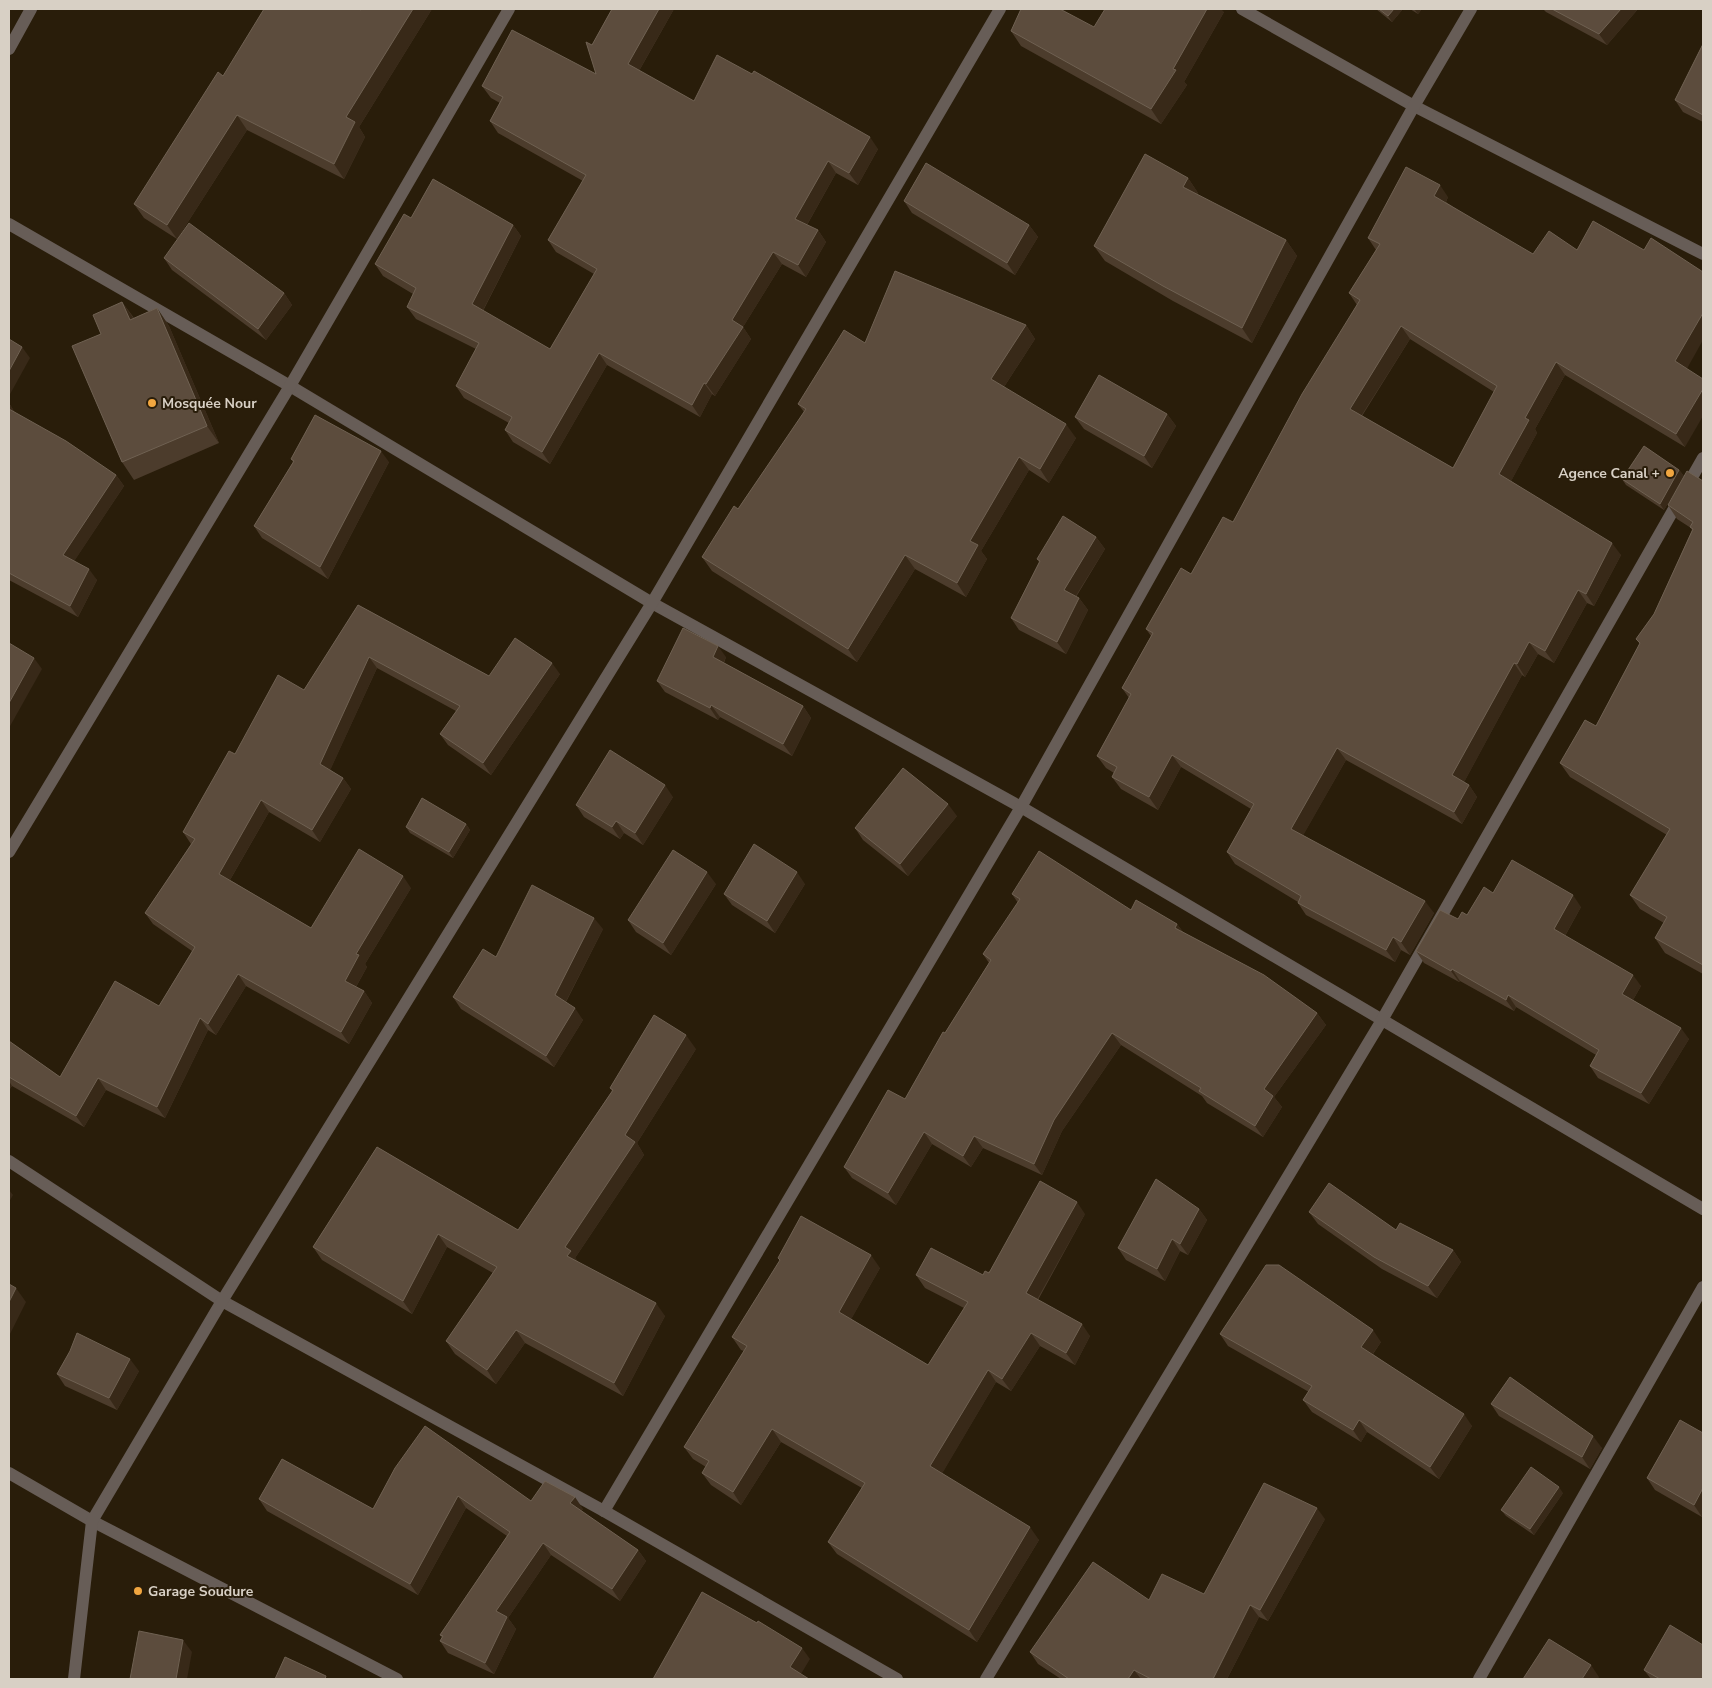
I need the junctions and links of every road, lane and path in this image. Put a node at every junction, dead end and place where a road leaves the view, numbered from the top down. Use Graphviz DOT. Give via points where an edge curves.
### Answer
graph roads {
  1 [pos="31,9"];
  2 [pos="509,9"];
  3 [pos="1000,9"];
  4 [pos="1242,9"];
  5 [pos="1471,9"];
  6 [pos="9,48"];
  7 [pos="1414,106"];
  8 [pos="9,224"];
  9 [pos="1703,254"];
  10 [pos="290,386"];
  11 [pos="1703,458"];
  12 [pos="652,603"];
  13 [pos="1021,807"];
  14 [pos="9,852"];
  15 [pos="1382,1020"];
  16 [pos="9,1161"];
  17 [pos="1703,1209"];
  18 [pos="1703,1287"];
  19 [pos="222,1301"];
  20 [pos="9,1473"];
  21 [pos="604,1511"];
  22 [pos="92,1521"];
  23 [pos="74,1679"];
  24 [pos="397,1679"];
  25 [pos="898,1679"];
  26 [pos="986,1679"];
  27 [pos="1478,1679"];
  1 -- 6 [label="street"];
  2 -- 10 [label="street"];
  3 -- 12 [label="street"];
  4 -- 7 [label="street"];
  5 -- 7 [label="street"];
  7 -- 9 [label="street"];
  7 -- 13 [label="street"];
  8 -- 10 [label="street"];
  10 -- 12 [label="street"];
  10 -- 14 [label="street"];
  11 -- 15 [label="street"];
  12 -- 13 [label="street"];
  12 -- 19 [label="street"];
  13 -- 15 [label="street"];
  13 -- 21 [label="street"];
  15 -- 17 [label="street"];
  15 -- 26 [label="street"];
  16 -- 19 [label="street"];
  18 -- 27 [label="street"];
  19 -- 21 [label="street"];
  19 -- 22 [label="street"];
  20 -- 22 [label="street"];
  21 -- 25 [label="street"];
  22 -- 23 [label="street"];
  22 -- 24 [label="street"];
}
